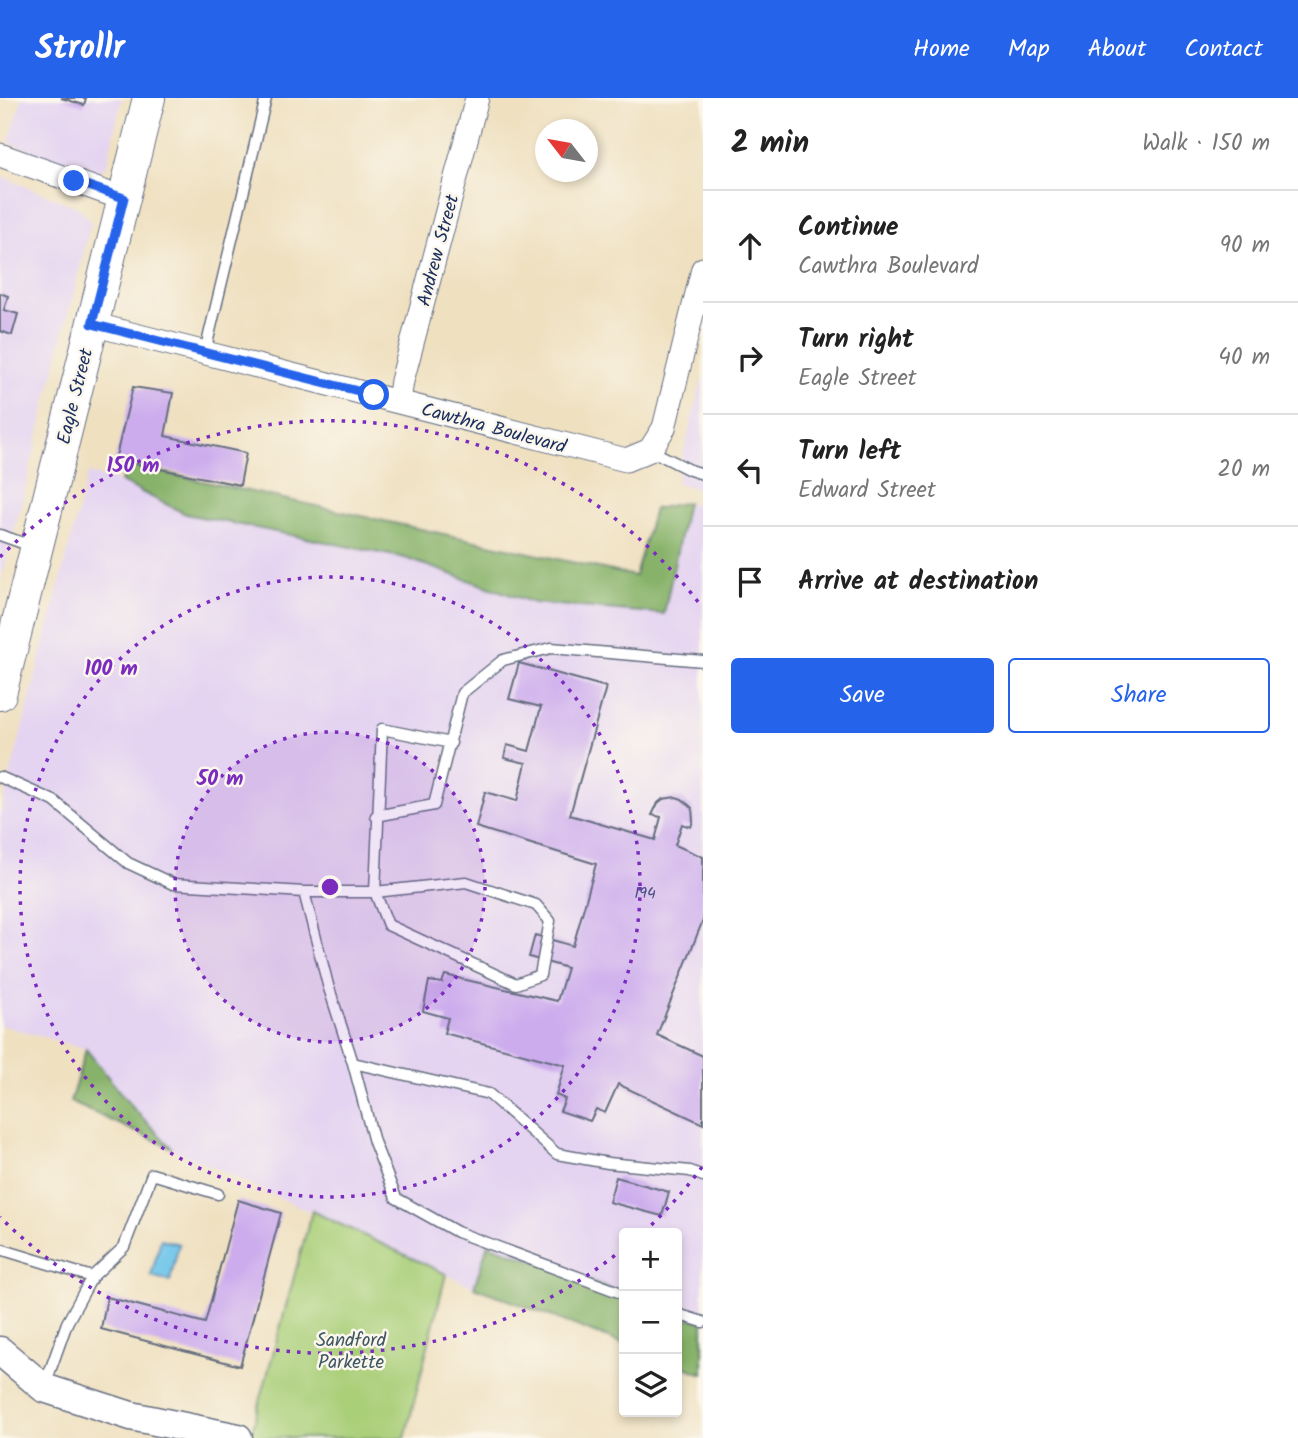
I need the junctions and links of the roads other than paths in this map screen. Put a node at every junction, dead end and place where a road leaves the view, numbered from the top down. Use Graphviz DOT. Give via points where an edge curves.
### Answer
graph roads {
  1 [pos="149,98"];
  2 [pos="266,98"];
  3 [pos="477,98"];
  4 [pos="0,155"];
  5 [pos="124,198"];
  6 [pos="703,269"];
  7 [pos="92,324"];
  8 [pos="205,352"];
  9 [pos="399,401"];
  10 [pos="650,450"];
  11 [pos="703,474"];
  12 [pos="0,535"];
  13 [pos="35,547"];
  14 [pos="703,661"];
  15 [pos="0,694"];
  16 [pos="451,743"];
  17 [pos="0,777"];
  18 [pos="376,816"];
  19 [pos="374,891"];
  20 [pos="304,892"];
  21 [pos="354,1063"];
  22 [pos="703,1176"];
  23 [pos="218,1194"];
  24 [pos="0,1249"];
  25 [pos="92,1277"];
  26 [pos="619,1292"];
  27 [pos="682,1316"];
  28 [pos="703,1322"];
  29 [pos="0,1351"];
  30 [pos="44,1388"];
  31 [pos="238,1438"];
  1 -- 5 [label="main road, Eagle Street"];
  2 -- 8 [label="lane"];
  3 -- 9 [label="street, Andrew Street"];
  4 -- 5 [label="street"];
  5 -- 7 [label="main road, Eagle Street"];
  6 -- 10 [label="street" via="664,428"];
  7 -- 8 [label="street, Cawthra Boulevard"];
  7 -- 13 [label="main road, Eagle Street"];
  8 -- 9 [label="street, Cawthra Boulevard"];
  9 -- 10 [label="street, Cawthra Boulevard" via="626,460"];
  10 -- 11 [label="lane"];
  12 -- 13 [label="lane"];
  13 -- 15 [label="main road, Eagle Street"];
  14 -- 16 [label="lane" via="551,648 503,660 462,692"];
  16 -- 18 [label="lane" via="434,804"];
  16 -- 18 [label="lane" via="382,729"];
  17 -- 20 [label="lane" via="54,801 128,863 173,884"];
  18 -- 19 [label="lane"];
  19 -- 19 [label="lane" via="466,882 536,905 550,921 540,975 516,984 388,925"];
  19 -- 20 [label="lane"];
  20 -- 21 [label="lane"];
  21 -- 22 [label="lane" via="489,1094 557,1154"];
  21 -- 26 [label="lane" via="374,1142 396,1198 457,1232"];
  23 -- 25 [label="lane" via="152,1174 124,1247"];
  24 -- 25 [label="lane"];
  25 -- 30 [label="lane" via="67,1323"];
  27 -- 28 [label="lane"];
  29 -- 30 [label="street"];
  30 -- 31 [label="street" via="131,1416"];
}
